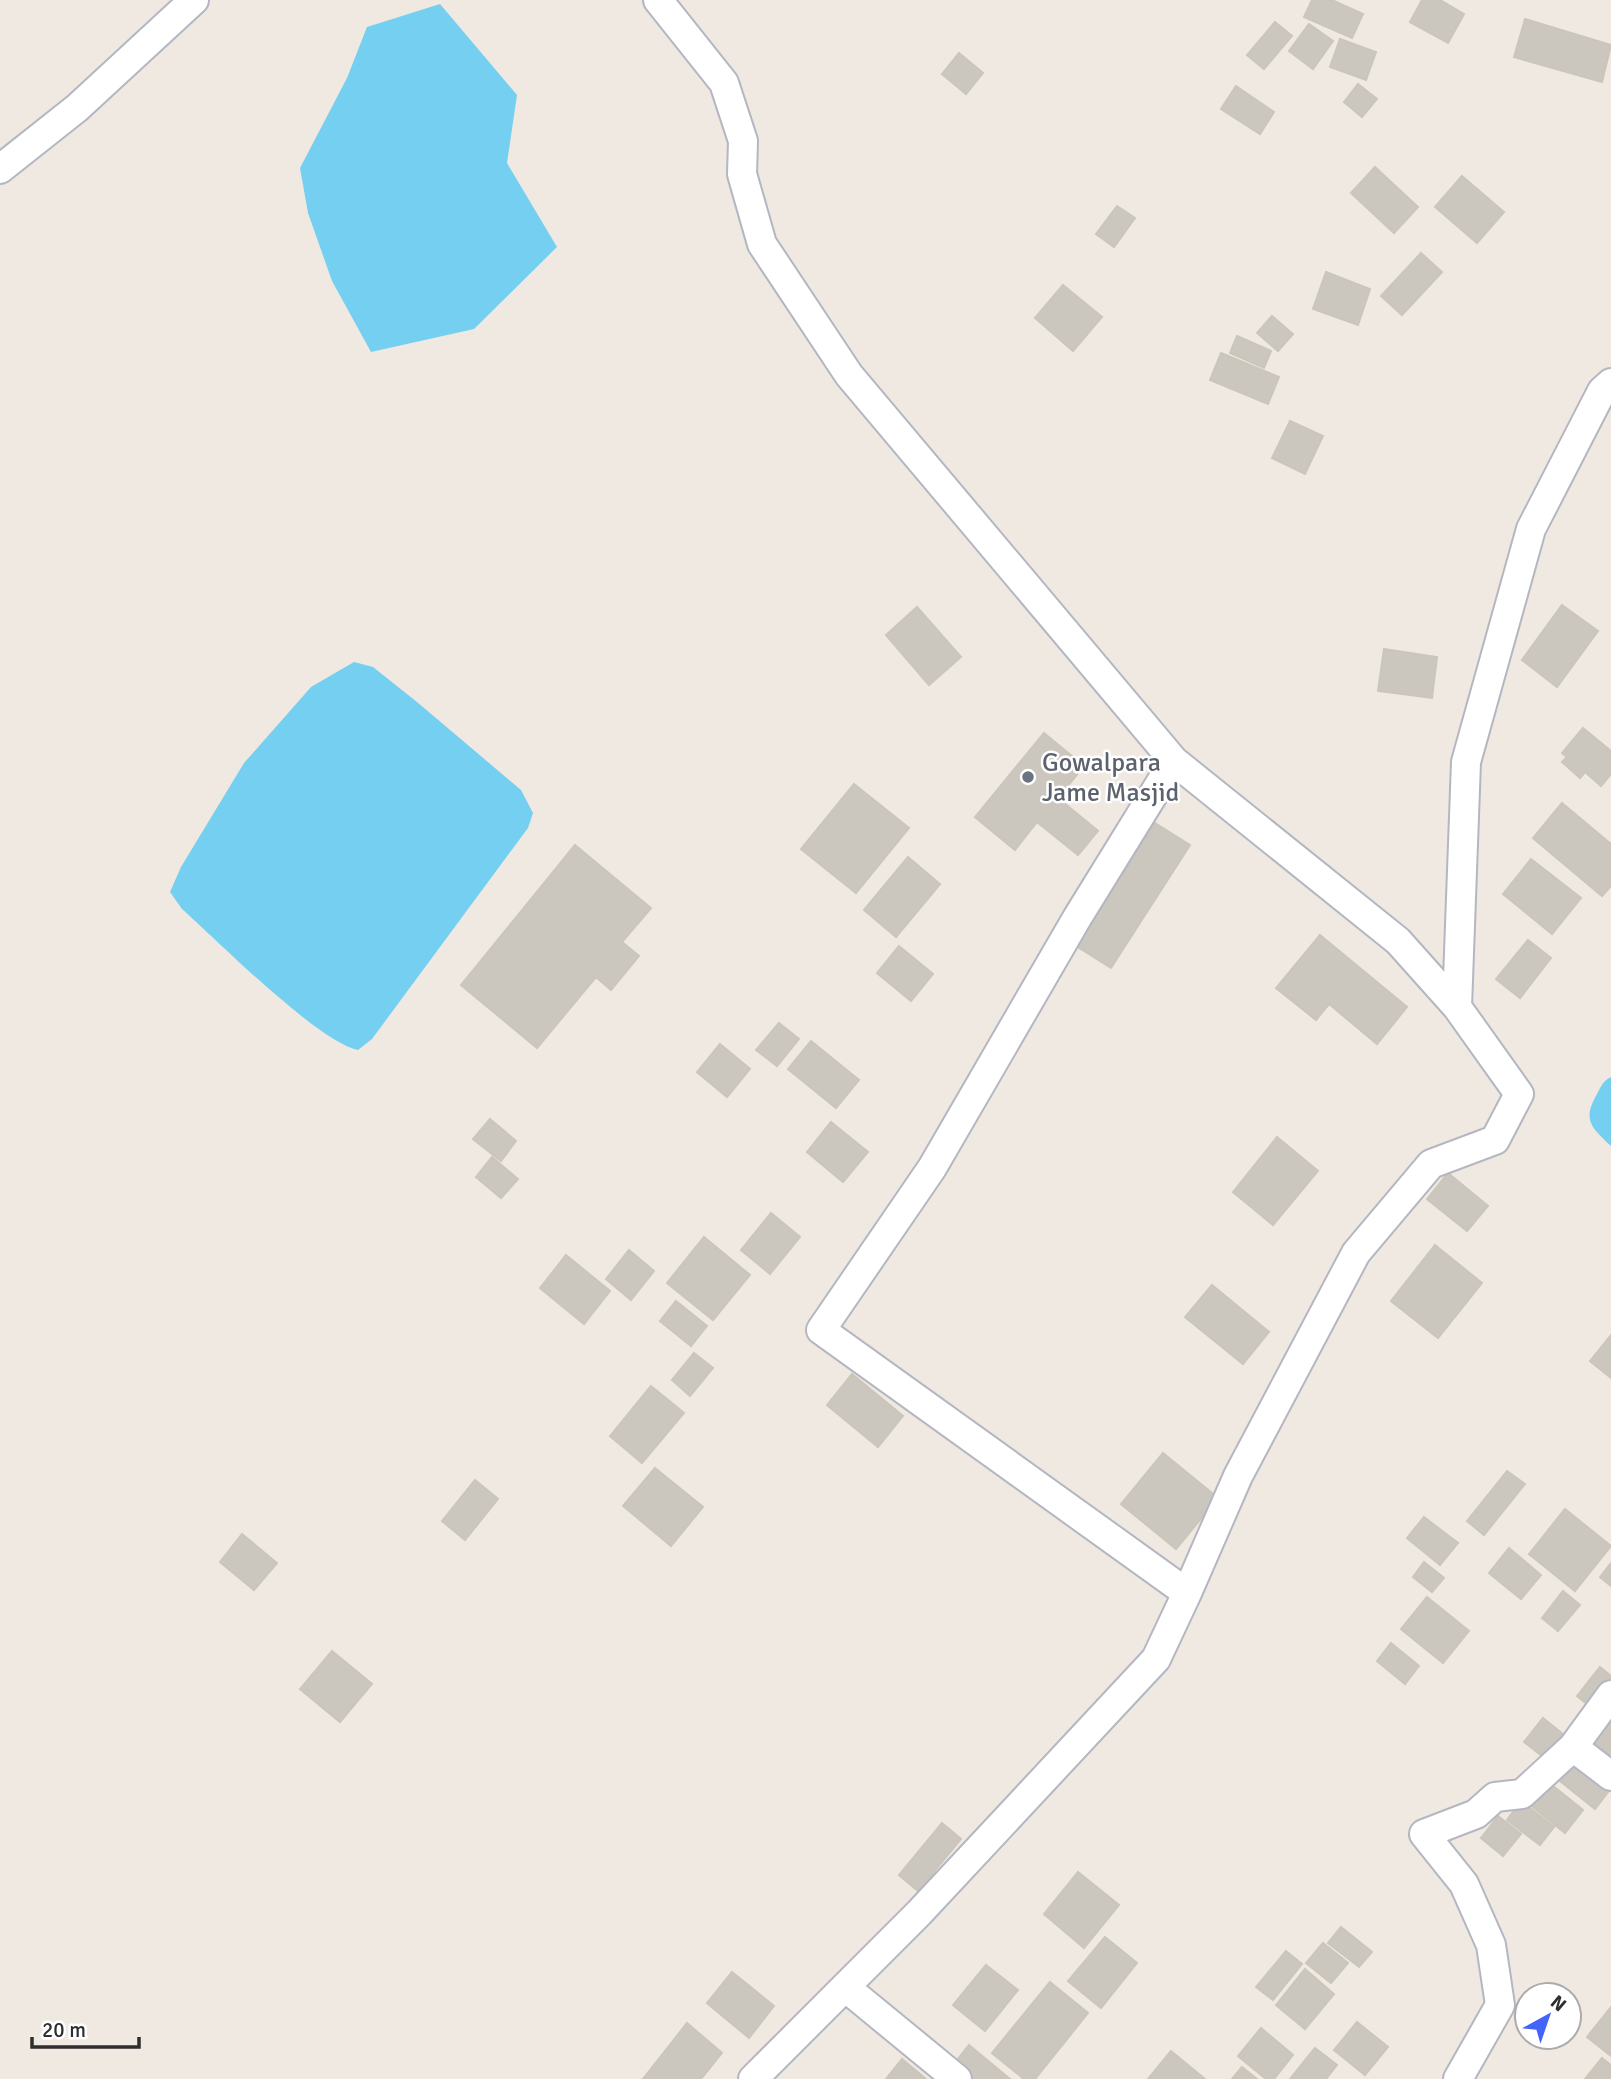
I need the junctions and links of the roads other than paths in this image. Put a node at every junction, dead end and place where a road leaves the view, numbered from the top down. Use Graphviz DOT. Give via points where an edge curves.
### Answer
graph roads {
  1 [pos="194,0"];
  2 [pos="658,0"];
  3 [pos="0,169"];
  4 [pos="1611,383"];
  5 [pos="1174,761"];
  6 [pos="1457,1007"];
  7 [pos="1187,1593"];
  8 [pos="1611,1695"];
  9 [pos="1573,1747"];
  10 [pos="1611,1776"];
  11 [pos="845,1987"];
  12 [pos="753,2079"];
  13 [pos="957,2079"];
  14 [pos="1458,2079"];
  1 -- 3 [label="street" via="77,108"];
  2 -- 5 [label="street" via="723,83 744,141 742,174 762,244 842,364"];
  4 -- 6 [label="street" via="1602,391 1531,529 1466,762"];
  5 -- 6 [label="street" via="1398,941"];
  5 -- 7 [label="street" via="932,1168 821,1329"];
  6 -- 7 [label="street" via="1520,1094 1495,1140 1431,1164 1356,1253 1238,1476"];
  7 -- 11 [label="street" via="1156,1659"];
  8 -- 9 [label="street"];
  9 -- 10 [label="street"];
  9 -- 14 [label="street" via="1522,1794 1495,1797 1476,1814 1424,1833 1464,1884 1491,1945 1500,2005"];
  11 -- 12 [label="street"];
  11 -- 13 [label="street"];
}
